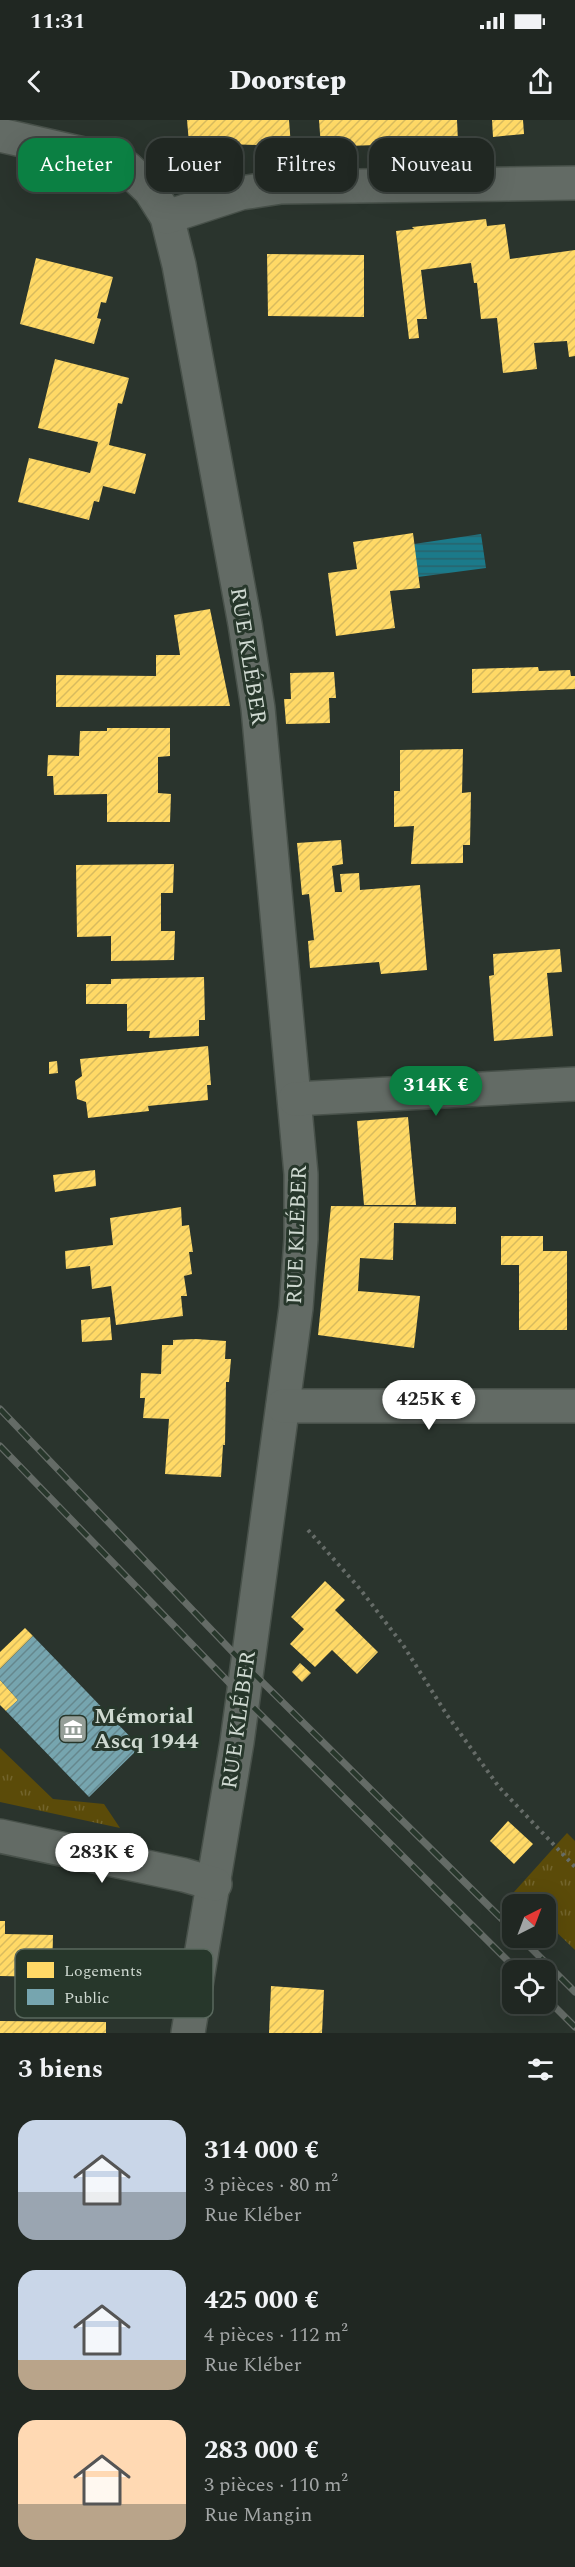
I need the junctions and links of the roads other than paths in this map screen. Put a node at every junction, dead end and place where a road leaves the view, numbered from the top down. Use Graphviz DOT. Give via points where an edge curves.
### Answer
graph roads {
  1 [pos="0,135"];
  2 [pos="575,183"];
  3 [pos="167,217"];
  4 [pos="575,1084"];
  5 [pos="295,1099"];
  6 [pos="283,1406"];
  7 [pos="575,1406"];
  8 [pos="0,1836"];
  9 [pos="215,1884"];
  10 [pos="203,1949"];
  11 [pos="191,2018"];
  12 [pos="188,2033"];
  1 -- 3 [label="street, RUE KLÉBER" via="106,159 127,168 150,189"];
  2 -- 3 [label="street" via="281,187 241,193"];
  3 -- 5 [label="street, RUE KLÉBER" via="179,265 258,708"];
  4 -- 5 [label="street"];
  5 -- 6 [label="street, RUE KLÉBER" via="301,1239"];
  6 -- 7 [label="street"];
  6 -- 9 [label="street, RUE KLÉBER"];
  8 -- 9 [label="street"];
  9 -- 10 [label="street, RUE KLÉBER"];
  11 -- 12 [label="street, RUE KLÉBER"];
}
